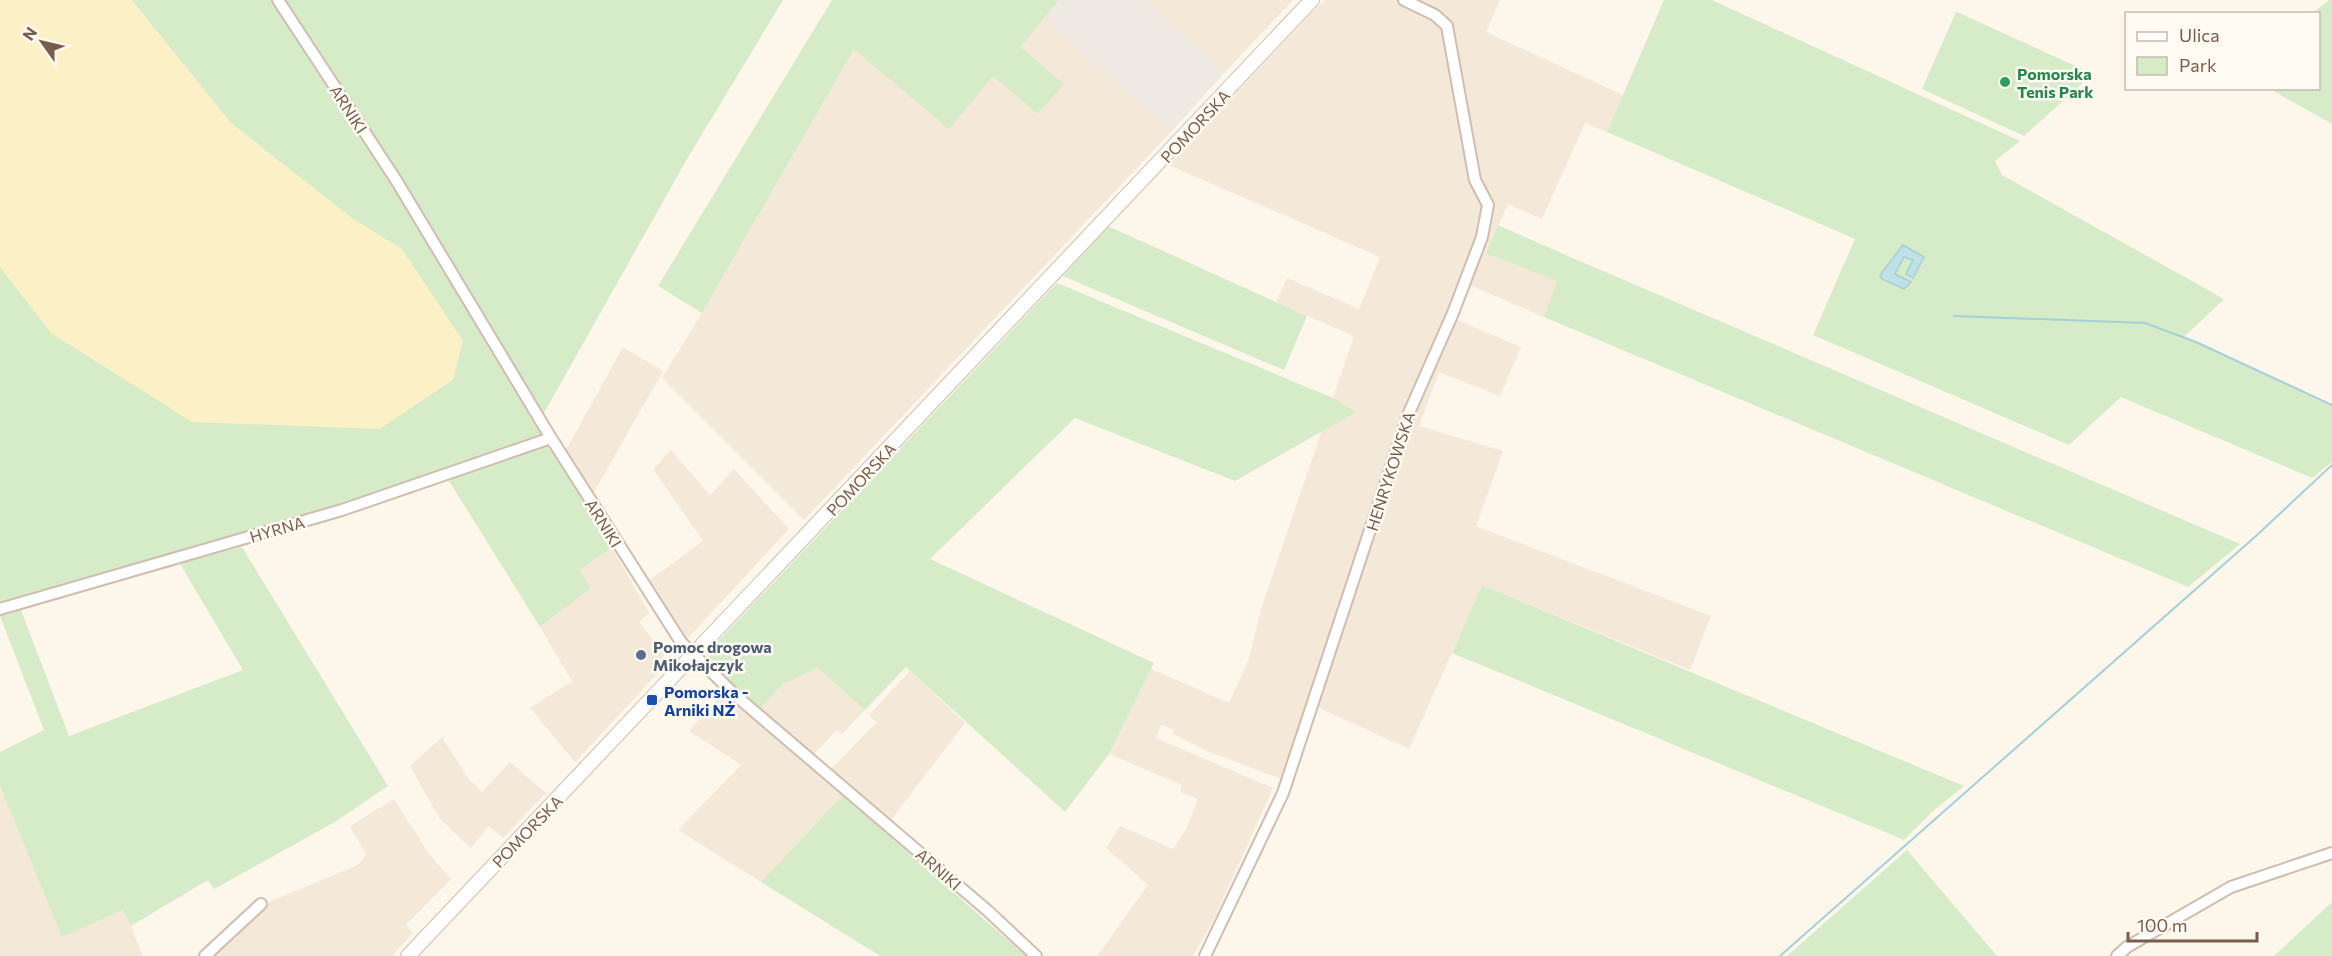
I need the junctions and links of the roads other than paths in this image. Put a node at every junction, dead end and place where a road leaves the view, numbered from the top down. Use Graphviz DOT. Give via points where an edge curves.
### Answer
graph roads {
  1 [pos="278,0"];
  2 [pos="1312,0"];
  3 [pos="1404,0"];
  4 [pos="550,438"];
  5 [pos="0,609"];
  6 [pos="694,655"];
  7 [pos="2332,853"];
  8 [pos="261,904"];
  9 [pos="205,956"];
  10 [pos="408,956"];
  11 [pos="1036,956"];
  12 [pos="1205,956"];
  13 [pos="2117,956"];
  1 -- 4 [label="street, ARNIKI" via="396,180"];
  2 -- 6 [label="street, POMORSKA"];
  3 -- 12 [label="street, HENRYKOWSKA" via="1435,15 1447,26 1475,180 1488,211 1453,313 1408,415 1283,793"];
  4 -- 5 [label="street, HYRNA" via="342,510"];
  4 -- 6 [label="street, ARNIKI" via="653,601"];
  6 -- 10 [label="street, POMORSKA"];
  6 -- 11 [label="street, ARNIKI"];
  7 -- 13 [label="street" via="2231,887"];
  8 -- 9 [label="street"];
}
